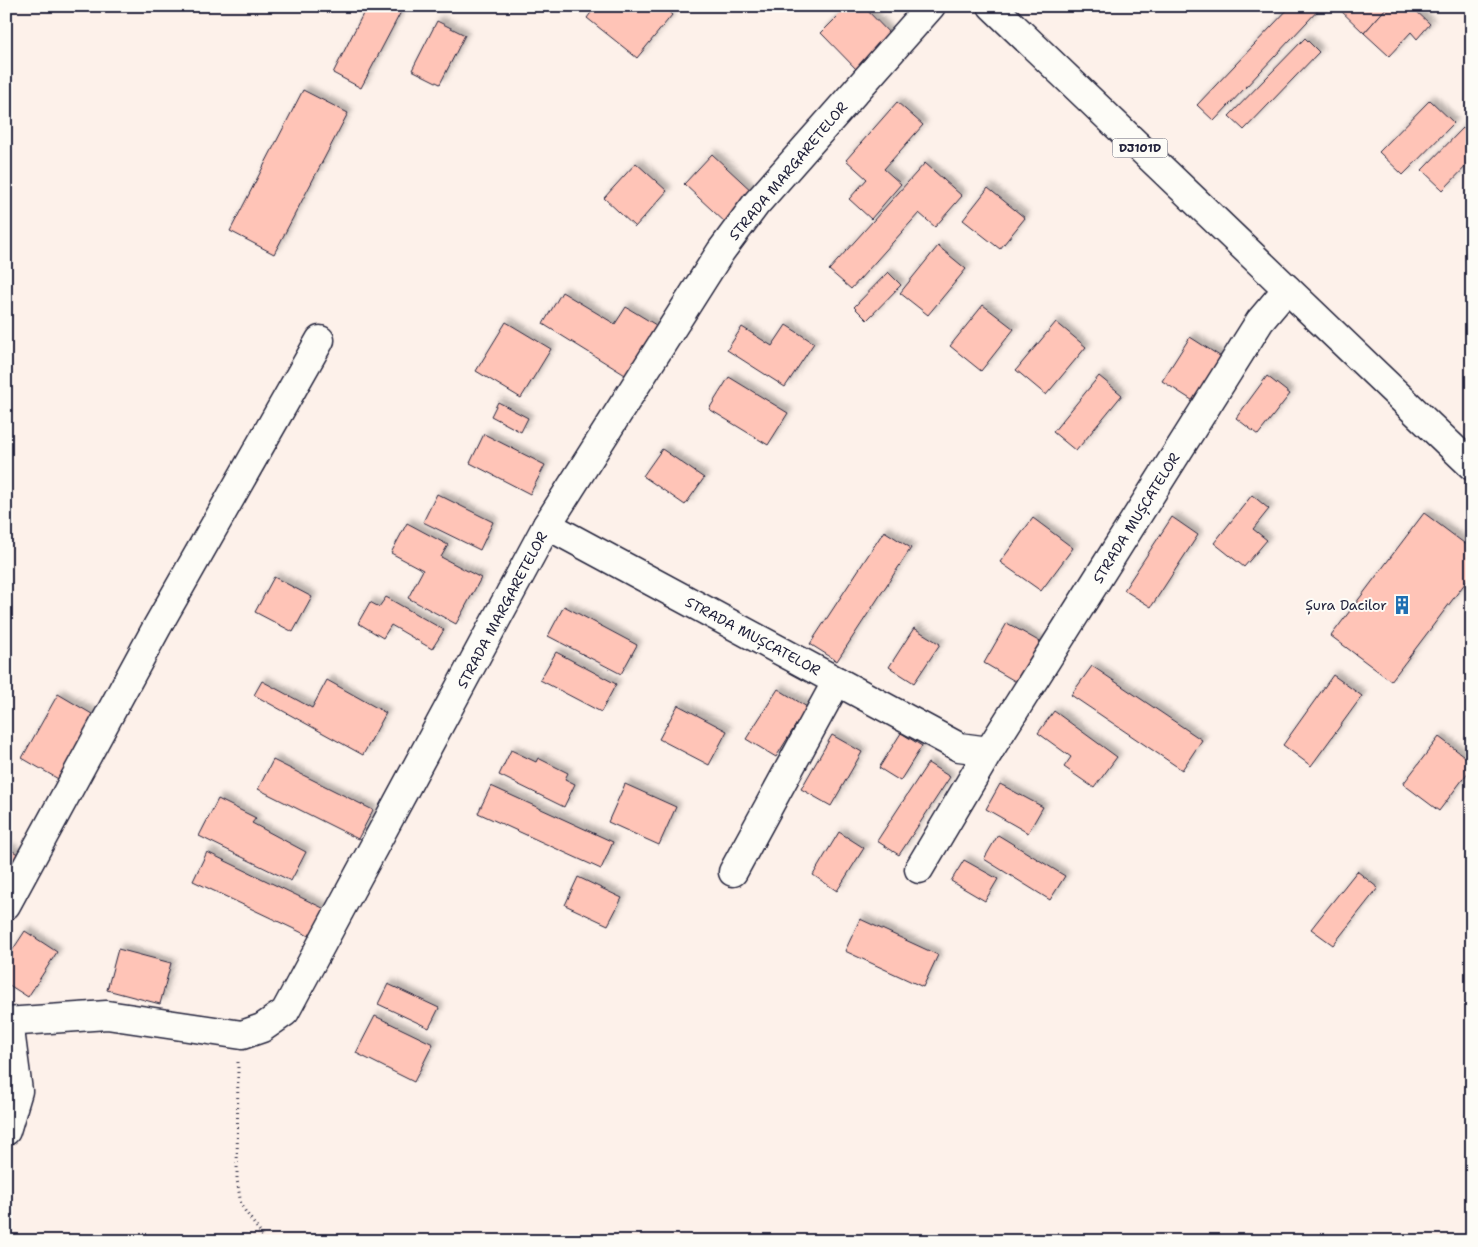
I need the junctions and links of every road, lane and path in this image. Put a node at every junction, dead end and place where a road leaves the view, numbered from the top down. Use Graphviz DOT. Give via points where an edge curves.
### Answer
graph roads {
  1 [pos="931,6"];
  2 [pos="992,6"];
  3 [pos="1287,289"];
  4 [pos="320,340"];
  5 [pos="1472,466"];
  6 [pos="548,525"];
  7 [pos="837,681"];
  8 [pos="989,750"];
  9 [pos="919,868"];
  10 [pos="732,872"];
  11 [pos="6,904"];
  12 [pos="7,1022"];
  13 [pos="233,1034"];
  14 [pos="6,1131"];
  15 [pos="266,1241"];
  1 -- 6 [label="street, STRADA MARGARETELOR" via="756,204 721,251"];
  2 -- 3 [label="street, DJ101D"];
  3 -- 5 [label="street, DJ101D"];
  3 -- 8 [label="street, STRADA MUȘCATELOR" via="1260,322"];
  4 -- 11 [label="street" via="157,627"];
  6 -- 7 [label="street, STRADA MUȘCATELOR"];
  6 -- 13 [label="street, STRADA MARGARETELOR" via="285,1012 262,1028 242,1035"];
  7 -- 8 [label="street, STRADA MUȘCATELOR" via="958,747"];
  7 -- 10 [label="street"];
  8 -- 9 [label="street, STRADA MUȘCATELOR"];
  12 -- 13 [label="street, STRADA MARGARETELOR" via="107,1015"];
  12 -- 14 [label="street" via="18,1091"];
  13 -- 15 [label="path" via="239,1069 237,1179 241,1205"];
}
